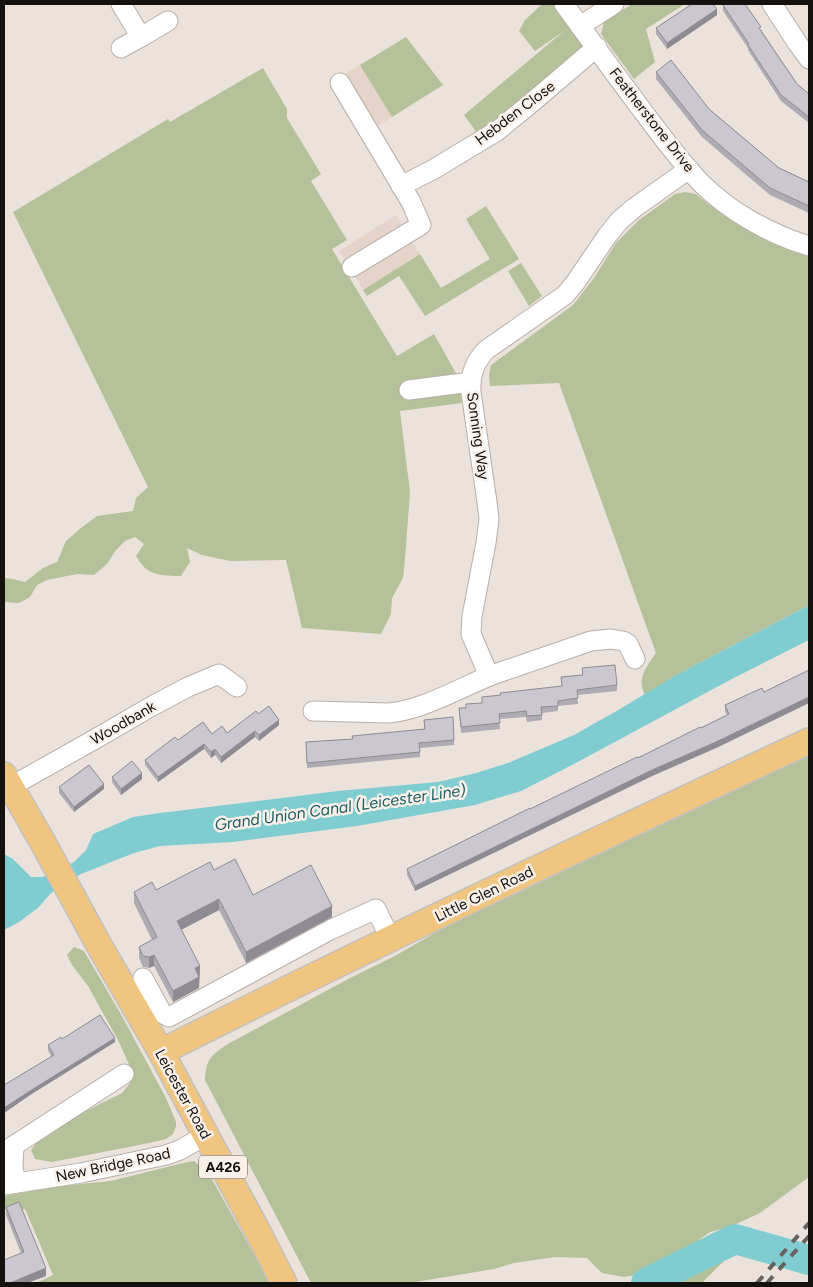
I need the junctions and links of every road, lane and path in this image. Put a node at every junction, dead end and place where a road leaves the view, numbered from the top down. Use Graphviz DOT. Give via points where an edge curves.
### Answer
graph roads {
  1 [pos="121,4"];
  2 [pos="564,4"];
  3 [pos="614,4"];
  4 [pos="772,4"];
  5 [pos="168,22"];
  6 [pos="580,26"];
  7 [pos="140,37"];
  8 [pos="121,48"];
  9 [pos="597,48"];
  10 [pos="809,58"];
  11 [pos="340,83"];
  12 [pos="689,169"];
  13 [pos="401,186"];
  14 [pos="809,246"];
  15 [pos="352,267"];
  16 [pos="471,382"];
  17 [pos="409,390"];
  18 [pos="635,659"];
  19 [pos="489,676"];
  20 [pos="237,687"];
  21 [pos="313,710"];
  22 [pos="809,740"];
  23 [pos="7,781"];
  24 [pos="390,938"];
  25 [pos="247,975"];
  26 [pos="143,978"];
  27 [pos="259,1002"];
  28 [pos="161,1052"];
  29 [pos="124,1074"];
  30 [pos="206,1136"];
  31 [pos="9,1149"];
  32 [pos="10,1184"];
  33 [pos="284,1283"];
  1 -- 7 [label="street"];
  2 -- 6 [label="street, Featherstone Drive"];
  3 -- 6 [label="street"];
  4 -- 10 [label="street"];
  5 -- 7 [label="street"];
  6 -- 9 [label="street, Featherstone Drive"];
  7 -- 8 [label="street"];
  9 -- 12 [label="street, Featherstone Drive"];
  9 -- 13 [label="street, Hebden Close" via="497,131"];
  11 -- 13 [label="street"];
  12 -- 14 [label="street, Featherstone Drive" via="716,196 742,215"];
  12 -- 16 [label="street, Sonning Way" via="619,221 565,295 486,350 475,365"];
  13 -- 15 [label="street" via="421,225"];
  16 -- 17 [label="street"];
  16 -- 19 [label="street, Sonning Way" via="488,519 471,634"];
  18 -- 19 [label="street" via="623,641 592,641"];
  19 -- 21 [label="street" via="401,712"];
  20 -- 23 [label="street, Woodbank" via="219,674"];
  22 -- 24 [label="main road, Little Glen Road"];
  23 -- 28 [label="main road, Leicester Road / A426"];
  24 -- 25 [label="street" via="376,909"];
  24 -- 27 [label="main road, Little Glen Road"];
  25 -- 26 [label="street" via="169,1017 162,1013"];
  25 -- 27 [label="street"];
  27 -- 28 [label="main road, Little Glen Road"];
  28 -- 30 [label="main road, Leicester Road / A426"];
  29 -- 31 [label="street, New Bridge Road" via="104,1096"];
  30 -- 32 [label="street, New Bridge Road" via="166,1156"];
  30 -- 33 [label="main road, Leicester Road / A426"];
  31 -- 32 [label="street, New Bridge Road" via="13,1166"];
}
